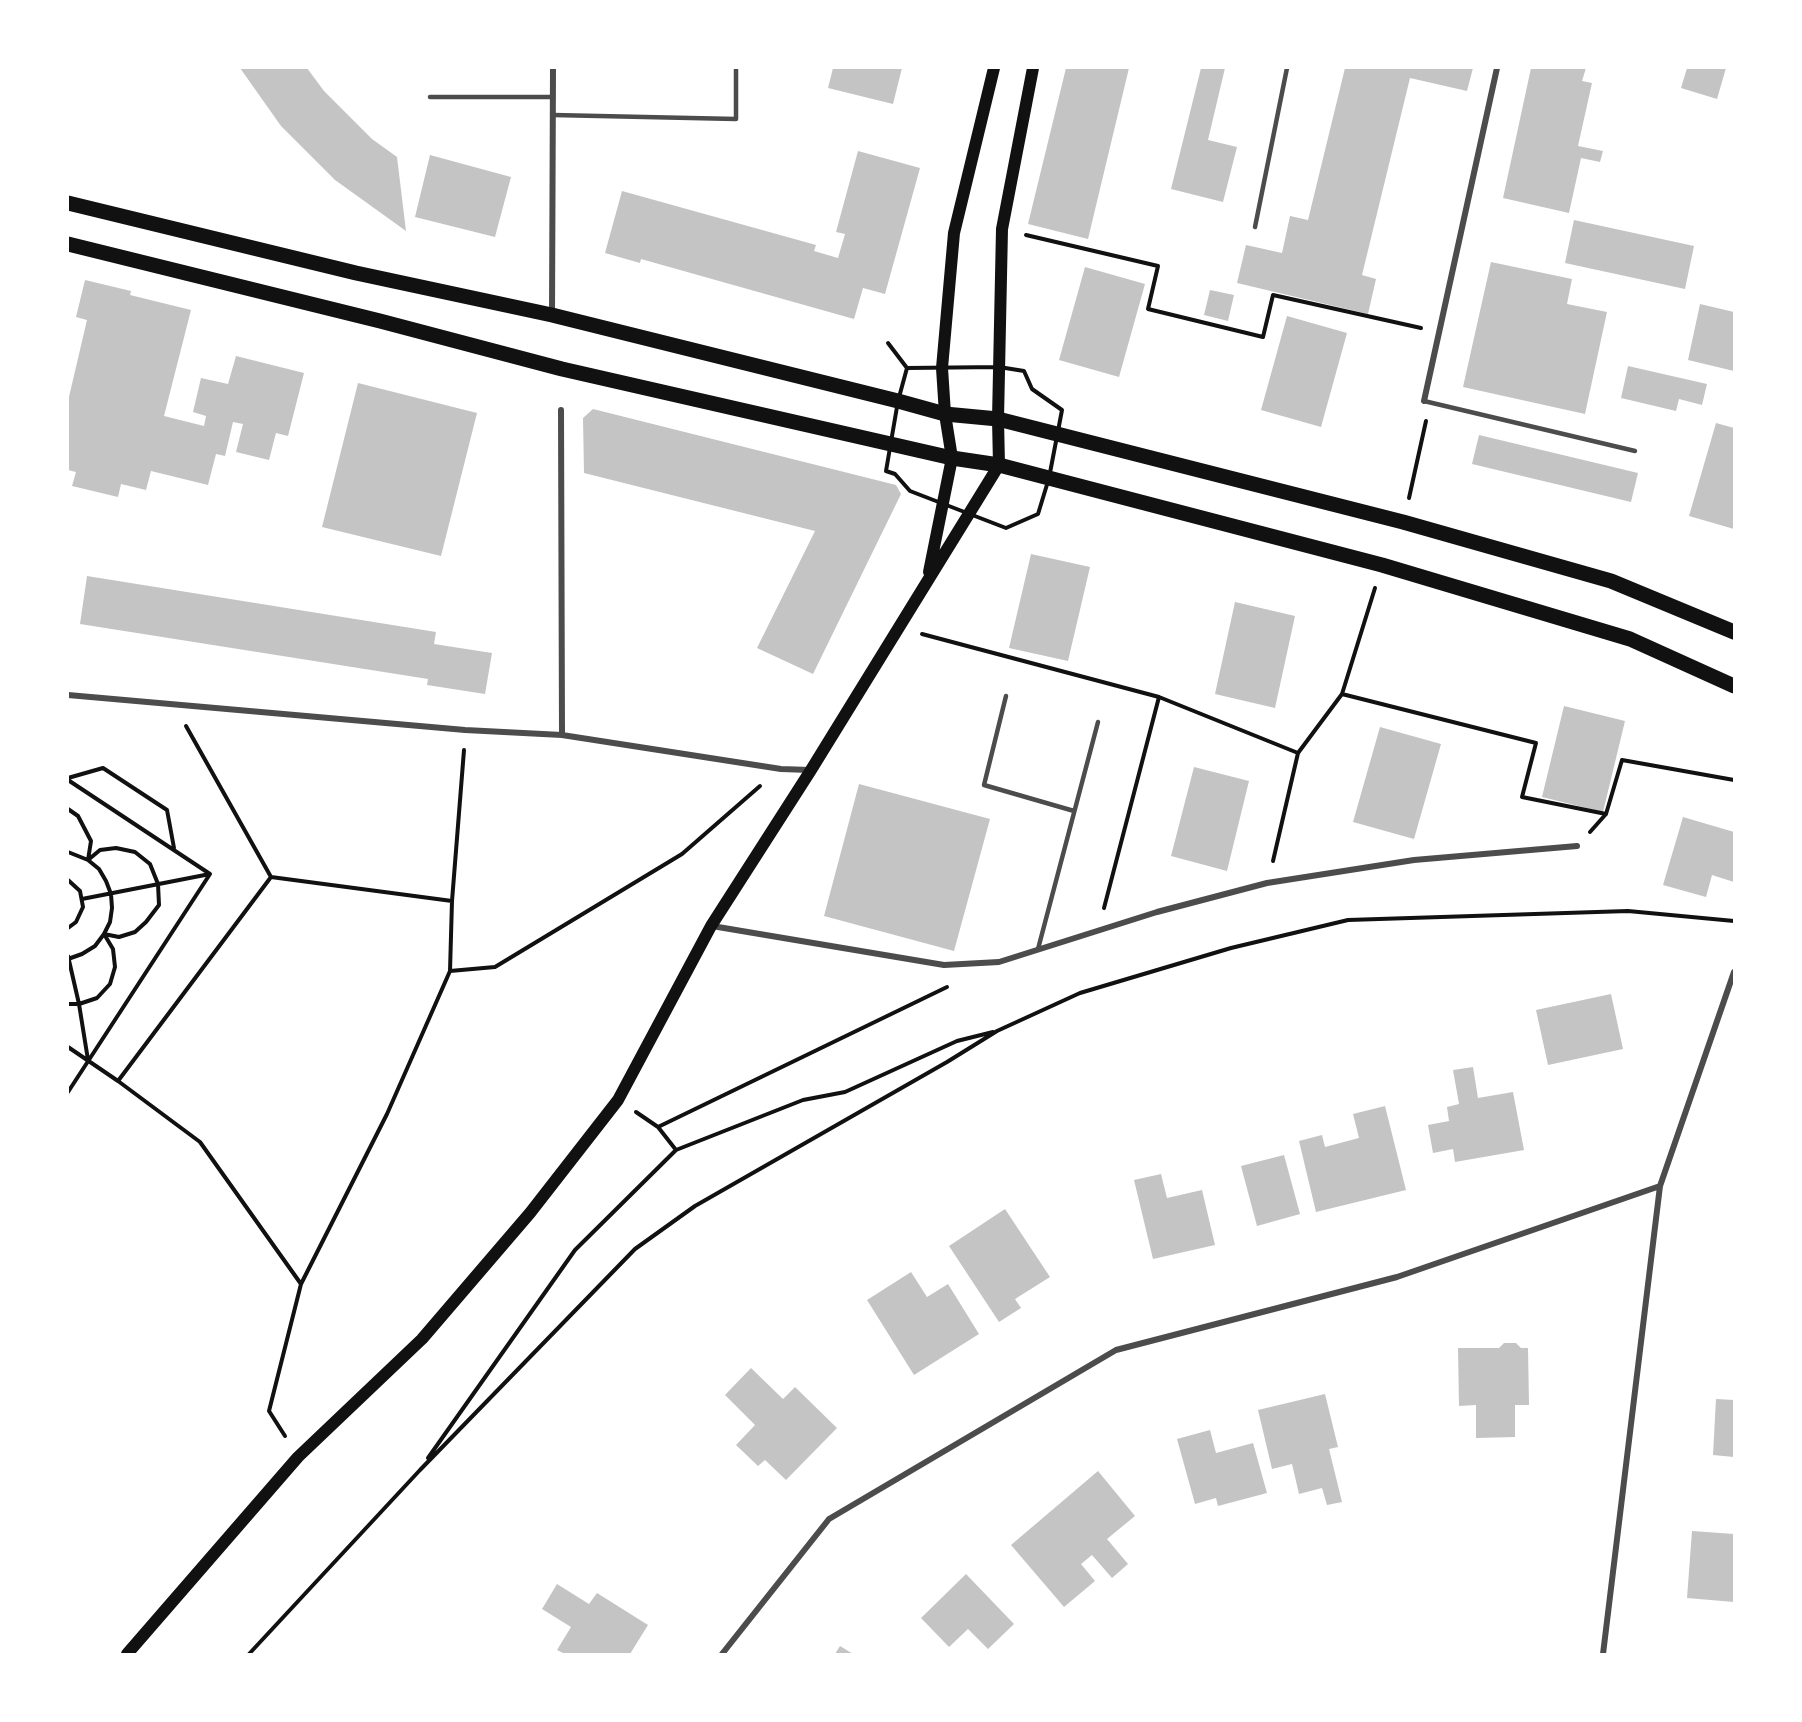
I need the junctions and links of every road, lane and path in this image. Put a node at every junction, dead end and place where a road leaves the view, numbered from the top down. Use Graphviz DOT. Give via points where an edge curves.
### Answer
graph roads {
  1 [pos="553,68"];
  2 [pos="736,68"];
  3 [pos="993,68"];
  4 [pos="1033,68"];
  5 [pos="1287,68"];
  6 [pos="1497,68"];
  7 [pos="430,97"];
  8 [pos="553,97"];
  9 [pos="553,115"];
  10 [pos="68,203"];
  11 [pos="1255,227"];
  12 [pos="1002,229"];
  13 [pos="68,244"];
  14 [pos="552,315"];
  15 [pos="1439,332"];
  16 [pos="888,343"];
  17 [pos="907,368"];
  18 [pos="1427,402"];
  19 [pos="561,410"];
  20 [pos="945,414"];
  21 [pos="998,419"];
  22 [pos="1635,451"];
  23 [pos="952,458"];
  24 [pos="999,465"];
  25 [pos="1403,522"];
  26 [pos="1382,565"];
  27 [pos="927,582"];
  28 [pos="899,628"];
  29 [pos="1734,632"];
  30 [pos="1734,686"];
  31 [pos="1342,694"];
  32 [pos="68,695"];
  33 [pos="1006,696"];
  34 [pos="1159,697"];
  35 [pos="173,703"];
  36 [pos="1098,722"];
  37 [pos="465,730"];
  38 [pos="562,735"];
  39 [pos="1298,753"];
  40 [pos="781,769"];
  41 [pos="811,770"];
  42 [pos="68,779"];
  43 [pos="1734,780"];
  44 [pos="68,809"];
  45 [pos="1074,811"];
  46 [pos="1606,814"];
  47 [pos="1577,846"];
  48 [pos="174,848"];
  49 [pos="68,852"];
  50 [pos="88,860"];
  51 [pos="210,874"];
  52 [pos="271,877"];
  53 [pos="68,880"];
  54 [pos="1267,883"];
  55 [pos="158,884"];
  56 [pos="111,894"];
  57 [pos="82,899"];
  58 [pos="452,901"];
  59 [pos="1734,921"];
  60 [pos="711,926"];
  61 [pos="68,928"];
  62 [pos="1097,931"];
  63 [pos="104,934"];
  64 [pos="1038,950"];
  65 [pos="68,958"];
  66 [pos="450,971"];
  67 [pos="1734,972"];
  68 [pos="957,983"];
  69 [pos="68,1004"];
  70 [pos="79,1004"];
  71 [pos="997,1031"];
  72 [pos="68,1047"];
  73 [pos="88,1061"];
  74 [pos="118,1082"];
  75 [pos="68,1092"];
  76 [pos="618,1100"];
  77 [pos="658,1128"];
  78 [pos="676,1150"];
  79 [pos="1660,1186"];
  80 [pos="301,1284"];
  81 [pos="298,1457"];
  82 [pos="420,1470"];
  83 [pos="127,1654"];
  84 [pos="249,1654"];
  85 [pos="722,1654"];
  86 [pos="1603,1654"];
  1 -- 8 [label="street"];
  2 -- 9 [label="lane" via="736,119"];
  3 -- 20 [label="main road" via="954,233 942,368"];
  4 -- 12 [label="main road"];
  5 -- 11 [label="lane"];
  6 -- 15 [label="street"];
  7 -- 8 [label="lane"];
  8 -- 9 [label="street"];
  9 -- 14 [label="street"];
  10 -- 14 [label="main road" via="356,273"];
  12 -- 15 [label="path" via="1158,266 1148,309 1263,337 1273,295"];
  12 -- 21 [label="main road"];
  13 -- 23 [label="main road" via="562,369"];
  14 -- 20 [label="main road"];
  15 -- 18 [label="street"];
  16 -- 17 [label="path"];
  18 -- 22 [label="lane"];
  18 -- 25 [label="path"];
  19 -- 38 [label="street"];
  20 -- 21 [label="main road"];
  20 -- 23 [label="main road"];
  21 -- 24 [label="main road"];
  21 -- 25 [label="main road"];
  23 -- 24 [label="main road"];
  23 -- 27 [label="main road"];
  24 -- 26 [label="main road"];
  24 -- 27 [label="main road"];
  25 -- 29 [label="main road" via="1611,581"];
  26 -- 30 [label="main road" via="1629,639"];
  26 -- 31 [label="path"];
  27 -- 28 [label="main road"];
  28 -- 34 [label="path"];
  28 -- 41 [label="main road"];
  31 -- 39 [label="path"];
  31 -- 46 [label="path" via="1536,743 1522,797"];
  32 -- 35 [label="street"];
  33 -- 45 [label="lane" via="984,785"];
  34 -- 39 [label="path"];
  34 -- 62 [label="path"];
  35 -- 37 [label="street"];
  35 -- 52 [label="path"];
  36 -- 45 [label="lane"];
  37 -- 38 [label="street"];
  37 -- 58 [label="path"];
  38 -- 40 [label="street"];
  39 -- 54 [label="path"];
  40 -- 41 [label="street"];
  40 -- 66 [label="path" via="682,854 495,967"];
  41 -- 60 [label="main road"];
  42 -- 48 [label="path"];
  42 -- 48 [label="path" via="103,768 167,810"];
  43 -- 46 [label="path" via="1622,760"];
  44 -- 50 [label="path" via="78,816 91,841"];
  45 -- 64 [label="lane"];
  46 -- 47 [label="path"];
  47 -- 54 [label="street" via="1414,860"];
  48 -- 51 [label="path"];
  49 -- 50 [label="path"];
  50 -- 55 [label="path" via="100,850 135,852 150,864"];
  50 -- 56 [label="path" via="99,869"];
  51 -- 55 [label="path"];
  51 -- 73 [label="path"];
  52 -- 58 [label="path"];
  52 -- 74 [label="path"];
  53 -- 57 [label="path"];
  54 -- 62 [label="street"];
  55 -- 56 [label="path"];
  55 -- 63 [label="path" via="159,905 146,922 135,932 119,937"];
  56 -- 57 [label="path"];
  56 -- 63 [label="path" via="110,922"];
  57 -- 61 [label="path" via="80,915"];
  58 -- 66 [label="path"];
  59 -- 71 [label="path" via="1628,910 1348,920 1232,948 1080,993"];
  60 -- 64 [label="street" via="944,965 999,962"];
  60 -- 76 [label="main road"];
  62 -- 64 [label="street"];
  63 -- 65 [label="path" via="89,950"];
  63 -- 70 [label="path" via="113,949 115,967 110,984 97,998"];
  65 -- 70 [label="path"];
  66 -- 80 [label="path" via="387,1114"];
  67 -- 79 [label="street"];
  68 -- 77 [label="path"];
  69 -- 70 [label="path"];
  70 -- 73 [label="path"];
  71 -- 78 [label="path" via="957,1041 845,1092 804,1100"];
  71 -- 82 [label="path" via="694,1206 635,1249"];
  72 -- 73 [label="path"];
  73 -- 74 [label="path"];
  73 -- 75 [label="path"];
  74 -- 80 [label="path" via="200,1143"];
  76 -- 77 [label="path"];
  76 -- 81 [label="main road" via="530,1214 422,1339"];
  77 -- 78 [label="path"];
  78 -- 82 [label="path" via="575,1250"];
  79 -- 85 [label="street" via="1397,1277 1116,1350 829,1520"];
  79 -- 86 [label="street"];
  80 -- 81 [label="path" via="269,1411"];
  81 -- 83 [label="main road"];
  82 -- 84 [label="path"];
}
